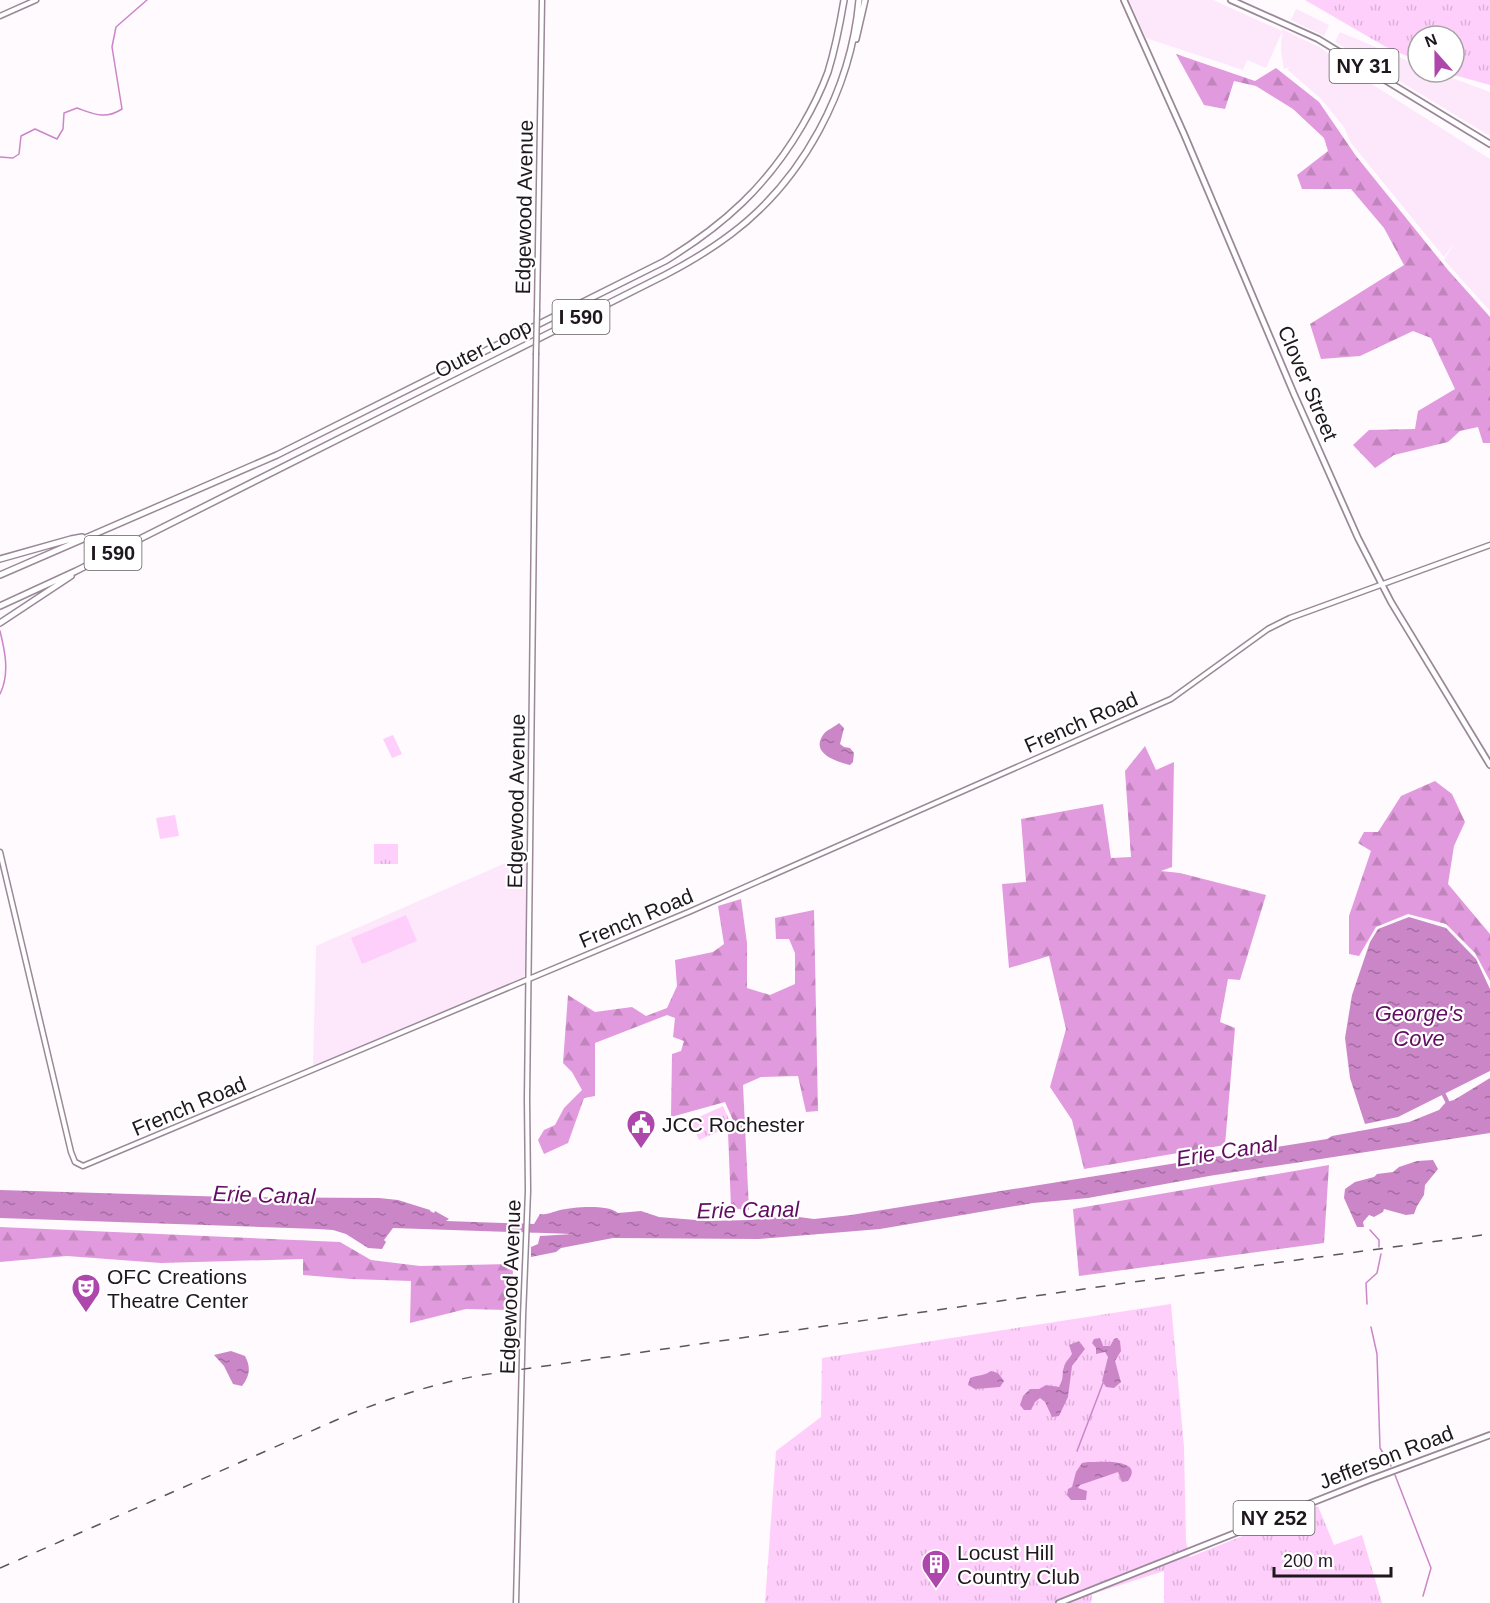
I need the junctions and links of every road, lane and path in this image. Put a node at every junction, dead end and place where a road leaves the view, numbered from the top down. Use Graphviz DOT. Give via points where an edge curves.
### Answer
graph roads {
  1 [pos="36,0"];
  2 [pos="542,0"];
  3 [pos="843,0"];
  4 [pos="858,0"];
  5 [pos="866,0"];
  6 [pos="1124,0"];
  7 [pos="1231,0"];
  8 [pos="0,16"];
  9 [pos="852,46"];
  10 [pos="1490,144"];
  11 [pos="89,537"];
  12 [pos="1490,545"];
  13 [pos="0,559"];
  14 [pos="76,571"];
  15 [pos="0,575"];
  16 [pos="1382,586"];
  17 [pos="0,606"];
  18 [pos="0,623"];
  19 [pos="1490,765"];
  20 [pos="0,852"];
  21 [pos="530,980"];
  22 [pos="1490,1435"];
  23 [pos="516,1603"];
  24 [pos="1059,1603"];
  1 -- 8 [label="street"];
  2 -- 21 [label="street, Edgewood Avenue, bridge"];
  3 -- 11 [label="highway, Outer Loop / I 590" via="828,72 786,154 753,194 697,242 303,442"];
  4 -- 9 [label="highway, Outer Loop / I 590"];
  5 -- 9 [label="highway"];
  6 -- 16 [label="main road, Clover Street" via="1294,394"];
  7 -- 10 [label="main road, NY 31" via="1318,39"];
  9 -- 14 [label="highway, Outer Loop / I 590" via="835,98 801,159 762,207 702,254"];
  11 -- 13 [label="highway" via="71,538"];
  11 -- 15 [label="highway, Outer Loop / I 590"];
  12 -- 16 [label="street, French Road"];
  14 -- 17 [label="highway, Outer Loop / I 590"];
  14 -- 18 [label="highway"];
  16 -- 19 [label="main road, Clover Street"];
  16 -- 21 [label="street, French Road" via="1279,623 1171,699"];
  20 -- 21 [label="street, French Road" via="71,1152 75,1162 83,1166"];
  21 -- 23 [label="street, Edgewood Avenue"];
  22 -- 24 [label="main road, Jefferson Road / NY 252"];
}
